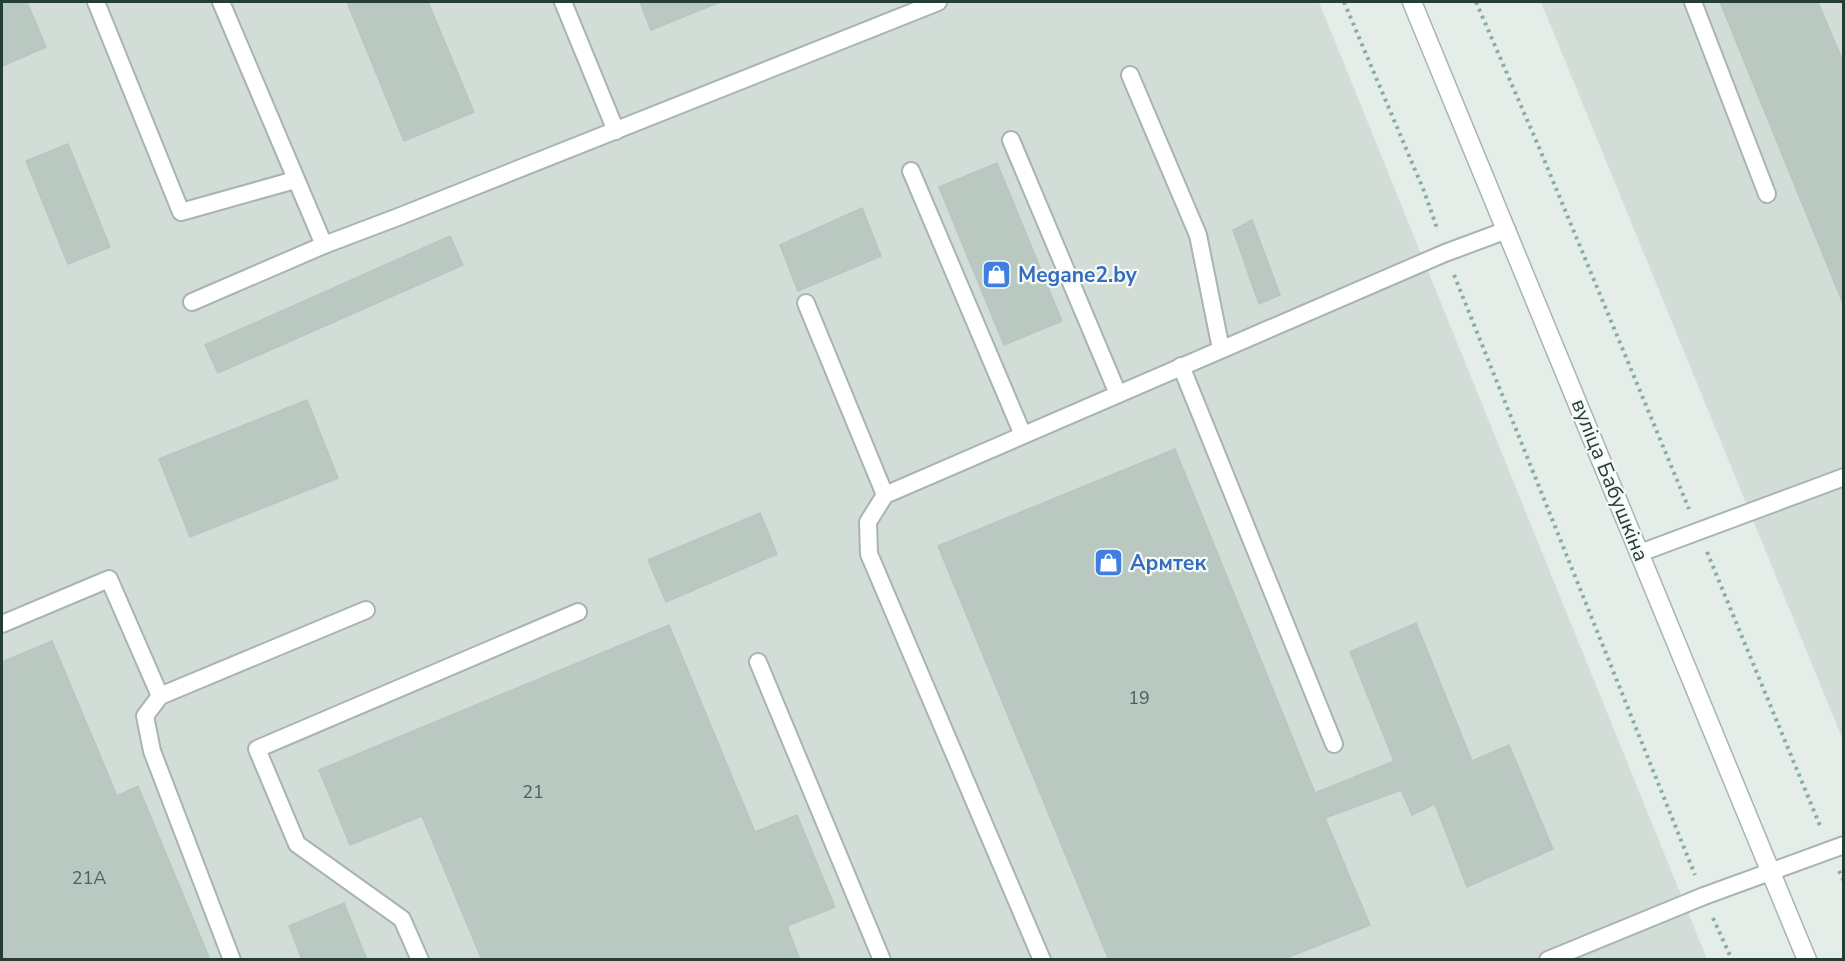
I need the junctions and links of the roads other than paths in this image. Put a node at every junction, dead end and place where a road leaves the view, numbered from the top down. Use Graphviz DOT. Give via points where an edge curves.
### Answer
graph roads {
  1 [pos="96,2"];
  2 [pos="221,2"];
  3 [pos="563,2"];
  4 [pos="938,2"];
  5 [pos="1412,2"];
  6 [pos="1693,2"];
  7 [pos="1130,75"];
  8 [pos="616,131"];
  9 [pos="1011,140"];
  10 [pos="911,171"];
  11 [pos="295,180"];
  12 [pos="1767,194"];
  13 [pos="1508,230"];
  14 [pos="324,245"];
  15 [pos="192,302"];
  16 [pos="806,303"];
  17 [pos="1221,349"];
  18 [pos="1181,366"];
  19 [pos="1118,394"];
  20 [pos="1023,435"];
  21 [pos="1844,477"];
  22 [pos="885,495"];
  23 [pos="1640,553"];
  24 [pos="366,610"];
  25 [pos="578,612"];
  26 [pos="2,624"];
  27 [pos="758,662"];
  28 [pos="160,696"];
  29 [pos="1334,744"];
  30 [pos="1837,847"];
  31 [pos="1771,872"];
  32 [pos="232,960"];
  33 [pos="420,960"];
  34 [pos="882,960"];
  35 [pos="1042,960"];
  36 [pos="1548,960"];
  37 [pos="1808,960"];
  1 -- 11 [label="lane" via="181,212"];
  2 -- 11 [label="lane"];
  3 -- 8 [label="lane"];
  4 -- 8 [label="lane"];
  5 -- 13 [label="street, вуліца Бабушкіна"];
  6 -- 12 [label="lane"];
  7 -- 17 [label="lane" via="1198,235"];
  8 -- 14 [label="lane"];
  9 -- 19 [label="lane"];
  10 -- 20 [label="lane"];
  11 -- 14 [label="lane"];
  13 -- 17 [label="lane"];
  13 -- 23 [label="street, вуліца Бабушкіна"];
  14 -- 15 [label="lane"];
  16 -- 22 [label="lane"];
  17 -- 18 [label="lane"];
  18 -- 19 [label="lane"];
  18 -- 29 [label="lane"];
  19 -- 20 [label="lane"];
  20 -- 22 [label="lane"];
  21 -- 23 [label="lane"];
  22 -- 35 [label="lane" via="868,522 869,554"];
  23 -- 31 [label="street, вуліца Бабушкіна"];
  24 -- 28 [label="lane"];
  25 -- 33 [label="lane" via="257,749 297,844 402,919"];
  26 -- 28 [label="lane" via="110,579"];
  27 -- 34 [label="lane"];
  28 -- 32 [label="lane" via="145,716 152,751"];
  30 -- 31 [label="lane"];
  31 -- 36 [label="lane"];
  31 -- 37 [label="street, вуліца Бабушкіна"];
}
